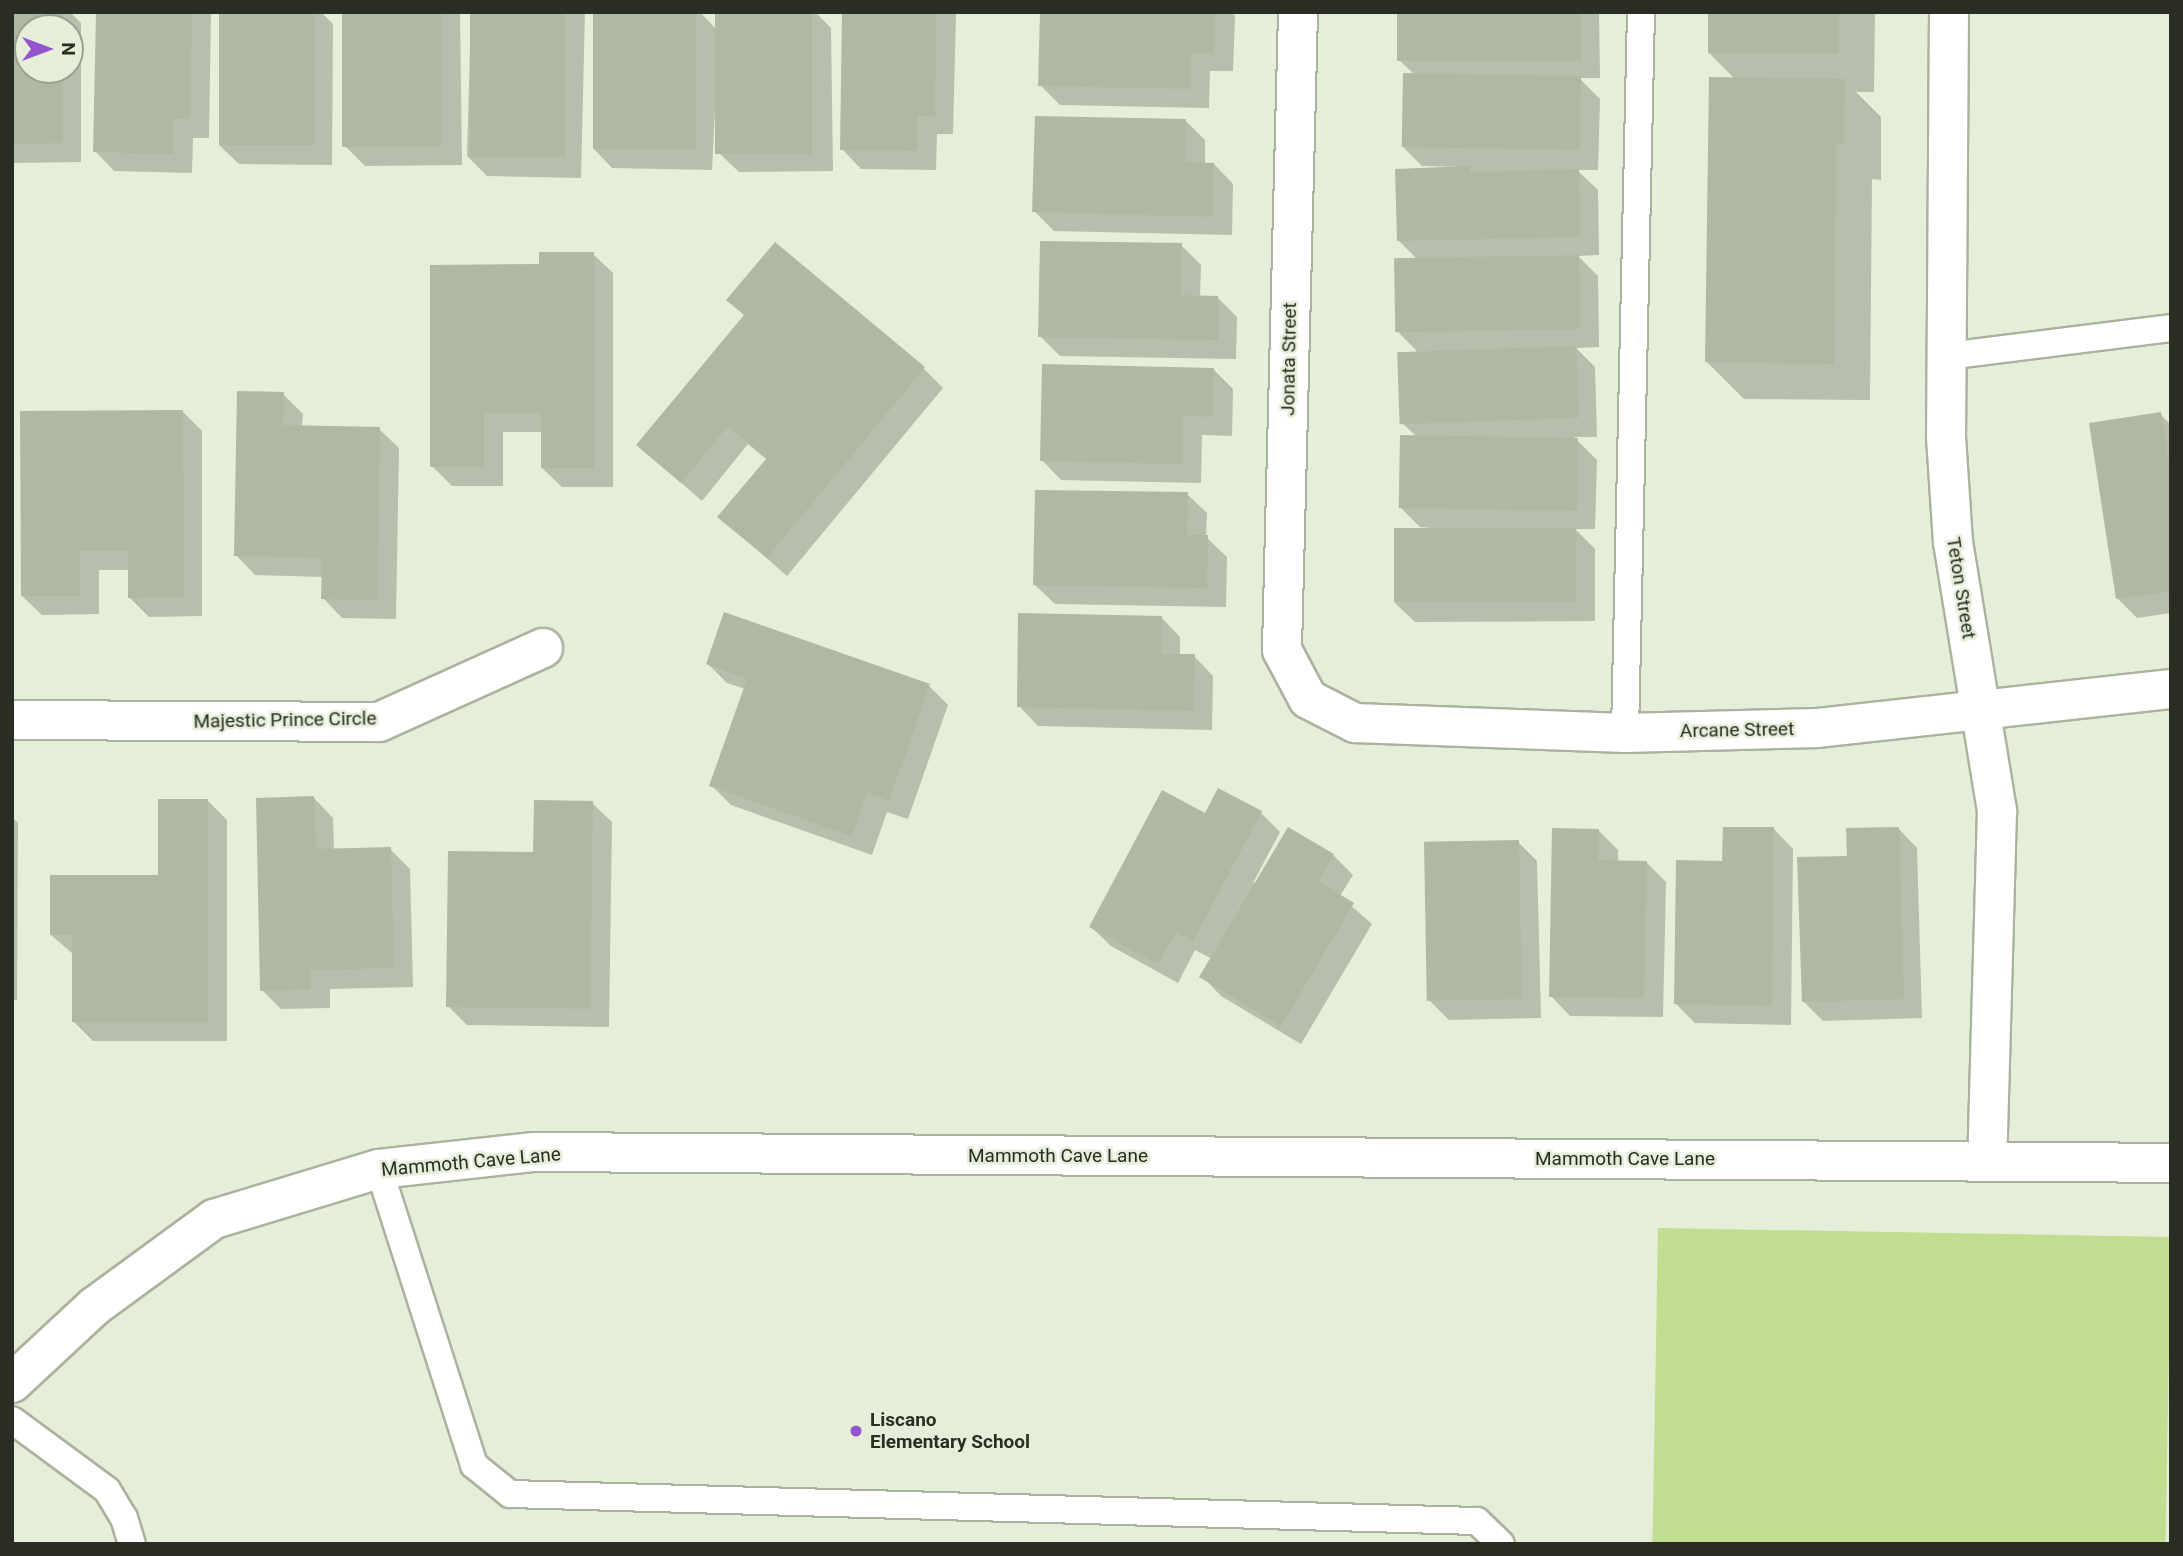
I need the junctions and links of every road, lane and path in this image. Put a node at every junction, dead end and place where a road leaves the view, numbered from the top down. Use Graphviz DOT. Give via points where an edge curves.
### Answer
graph roads {
  1 [pos="1298,12"];
  2 [pos="1641,12"];
  3 [pos="1949,12"];
  4 [pos="2171,328"];
  5 [pos="1947,356"];
  6 [pos="543,648"];
  7 [pos="2171,689"];
  8 [pos="1308,699"];
  9 [pos="1980,710"];
  10 [pos="12,720"];
  11 [pos="1625,733"];
  12 [pos="1987,1161"];
  13 [pos="2171,1163"];
  14 [pos="379,1169"];
  15 [pos="12,1383"];
  16 [pos="12,1420"];
  17 [pos="132,1544"];
  18 [pos="1501,1544"];
  1 -- 8 [label="street, Jonata Street" via="1282,650"];
  2 -- 11 [label="lane"];
  3 -- 5 [label="street, Teton Street"];
  4 -- 5 [label="lane"];
  5 -- 9 [label="street, Teton Street" via="1953,542"];
  6 -- 10 [label="street, Majestic Prince Circle" via="379,722"];
  7 -- 9 [label="street, Arcane Street"];
  8 -- 11 [label="street, Arcane Street" via="1355,723"];
  9 -- 11 [label="street, Arcane Street" via="1817,728"];
  9 -- 12 [label="street, Teton Street" via="1997,811"];
  12 -- 13 [label="street, Mammoth Cave Lane"];
  12 -- 14 [label="street, Mammoth Cave Lane" via="534,1153"];
  14 -- 15 [label="street, Mammoth Cave Lane" via="214,1219 95,1306"];
  14 -- 18 [label="lane" via="474,1465 510,1494 1478,1521"];
  16 -- 17 [label="lane" via="107,1490 124,1518"];
}
